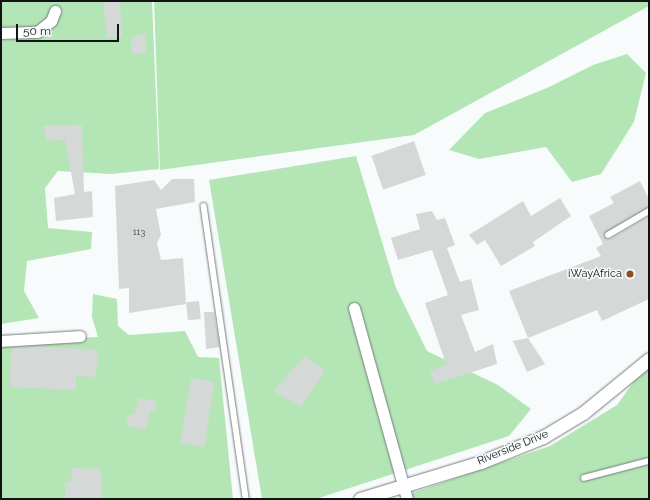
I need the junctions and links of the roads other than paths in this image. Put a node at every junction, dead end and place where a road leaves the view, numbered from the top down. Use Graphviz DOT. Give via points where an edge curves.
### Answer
graph roads {
  1 [pos="55,11"];
  2 [pos="1,33"];
  3 [pos="204,206"];
  4 [pos="649,211"];
  5 [pos="608,236"];
  6 [pos="354,308"];
  7 [pos="80,336"];
  8 [pos="1,341"];
  9 [pos="649,359"];
  10 [pos="649,461"];
  11 [pos="584,478"];
  12 [pos="405,486"];
  13 [pos="246,499"];
  14 [pos="360,499"];
  15 [pos="406,499"];
  1 -- 2 [label="street" via="51,21 37,32"];
  3 -- 13 [label="lane"];
  4 -- 5 [label="lane"];
  6 -- 12 [label="street"];
  7 -- 8 [label="street"];
  9 -- 12 [label="street, Riverside Drive" via="583,413 543,437 481,462"];
  10 -- 11 [label="lane"];
  12 -- 14 [label="street, Riverside Drive"];
  12 -- 15 [label="street"];
}
